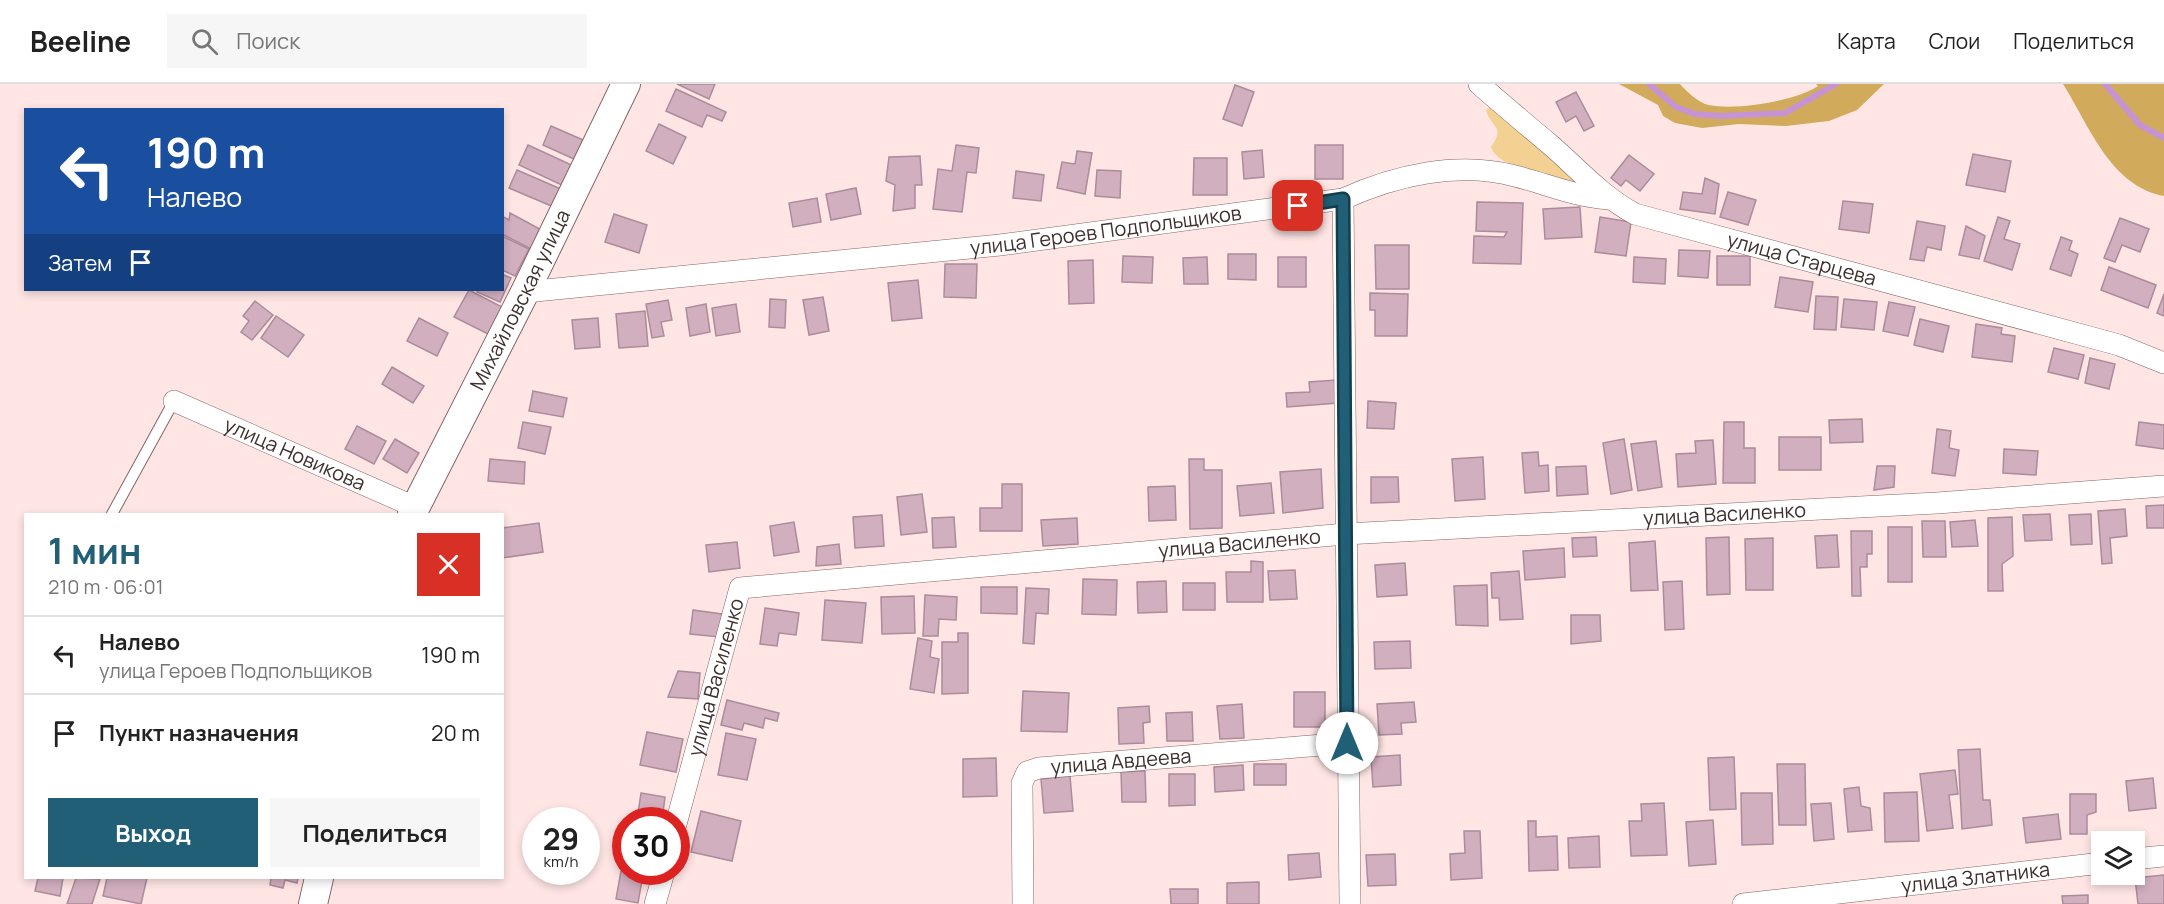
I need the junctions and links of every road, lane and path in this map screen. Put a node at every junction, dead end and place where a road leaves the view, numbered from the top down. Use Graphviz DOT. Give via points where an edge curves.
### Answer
graph roads {
  1 [pos="626,84"];
  2 [pos="1479,84"];
  3 [pos="1343,199"];
  4 [pos="1609,199"];
  5 [pos="525,292"];
  6 [pos="2164,363"];
  7 [pos="174,401"];
  8 [pos="2164,486"];
  9 [pos="413,511"];
  10 [pos="113,513"];
  11 [pos="1345,534"];
  12 [pos="1347,743"];
  13 [pos="681,807"];
  14 [pos="2164,856"];
  15 [pos="2145,858"];
  16 [pos="2091,864"];
  17 [pos="319,879"];
  18 [pos="660,885"];
  19 [pos="313,904"];
  20 [pos="655,904"];
  21 [pos="1023,904"];
  22 [pos="1350,904"];
  23 [pos="1743,904"];
  1 -- 5 [label="street, Михайловская улица"];
  2 -- 4 [label="street, улица Старцева"];
  3 -- 4 [label="street, улица Героев Подпольщиков" via="1406,177 1460,171 1500,173 1582,196"];
  3 -- 5 [label="street, улица Героев Подпольщиков" via="1000,245"];
  3 -- 11 [label="street"];
  4 -- 6 [label="street, улица Старцева" via="1660,222 2119,345"];
  5 -- 9 [label="street, Михайловская улица"];
  7 -- 9 [label="street, улица Новикова"];
  7 -- 10 [label="lane"];
  8 -- 11 [label="street, улица Василенко" via="1937,503"];
  11 -- 12 [label="street"];
  11 -- 13 [label="street, улица Василенко" via="740,588"];
  12 -- 21 [label="street, улица Авдеева" via="1027,772 1022,783"];
  12 -- 22 [label="street"];
  14 -- 15 [label="street"];
  16 -- 23 [label="street, улица Златника"];
  17 -- 19 [label="street"];
  18 -- 20 [label="street"];
}
